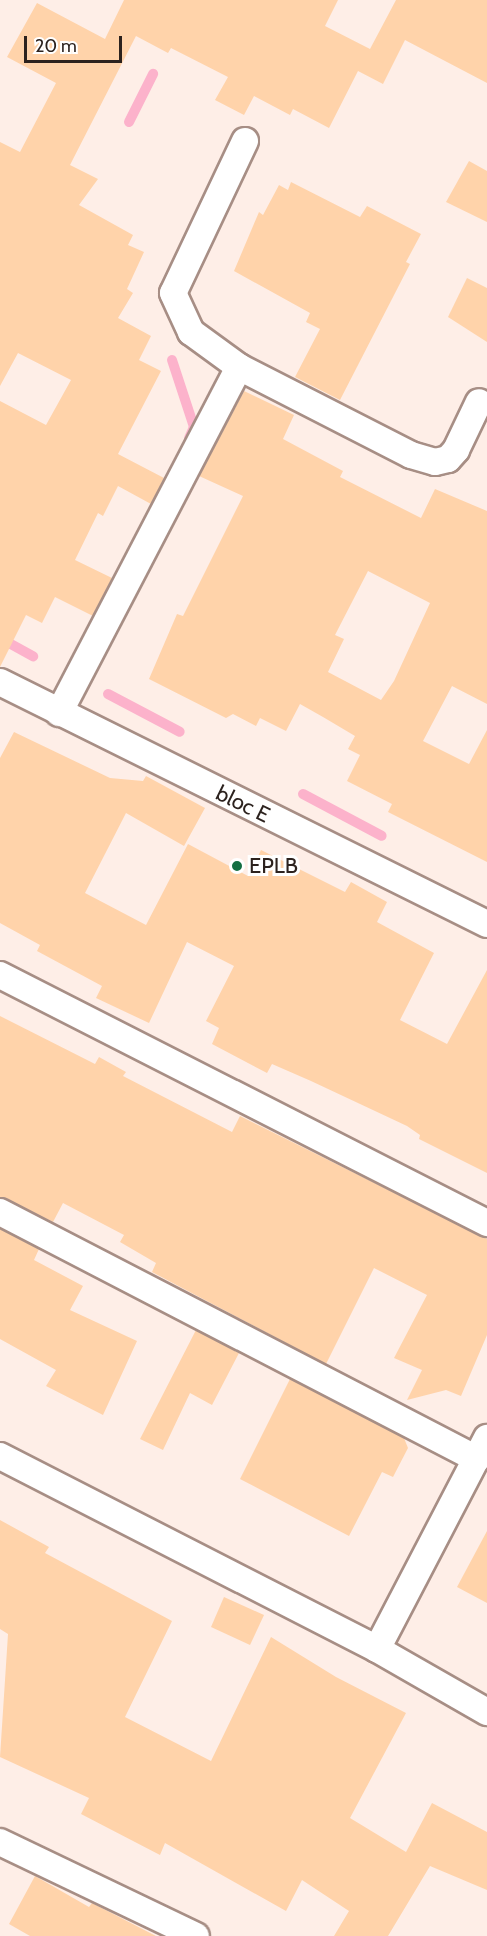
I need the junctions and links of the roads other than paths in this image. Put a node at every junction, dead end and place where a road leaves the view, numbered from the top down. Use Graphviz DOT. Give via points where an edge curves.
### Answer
graph roads {
  1 [pos="245,141"];
  2 [pos="239,367"];
  3 [pos="479,402"];
  4 [pos="0,682"];
  5 [pos="59,713"];
  6 [pos="487,924"];
  7 [pos="0,975"];
  8 [pos="0,1212"];
  9 [pos="487,1223"];
  10 [pos="482,1448"];
  11 [pos="0,1456"];
  12 [pos="377,1649"];
  13 [pos="487,1712"];
  14 [pos="0,1842"];
  15 [pos="196,1936"];
  1 -- 2 [label="street" via="172,293 191,332"];
  2 -- 3 [label="street" via="411,455 435,462 448,459 456,450"];
  2 -- 5 [label="street"];
  4 -- 5 [label="street, bloc E"];
  5 -- 6 [label="street, bloc E"];
  7 -- 9 [label="street"];
  8 -- 10 [label="street"];
  10 -- 12 [label="street"];
  11 -- 12 [label="street"];
  12 -- 13 [label="street"];
  14 -- 15 [label="street"];
}
